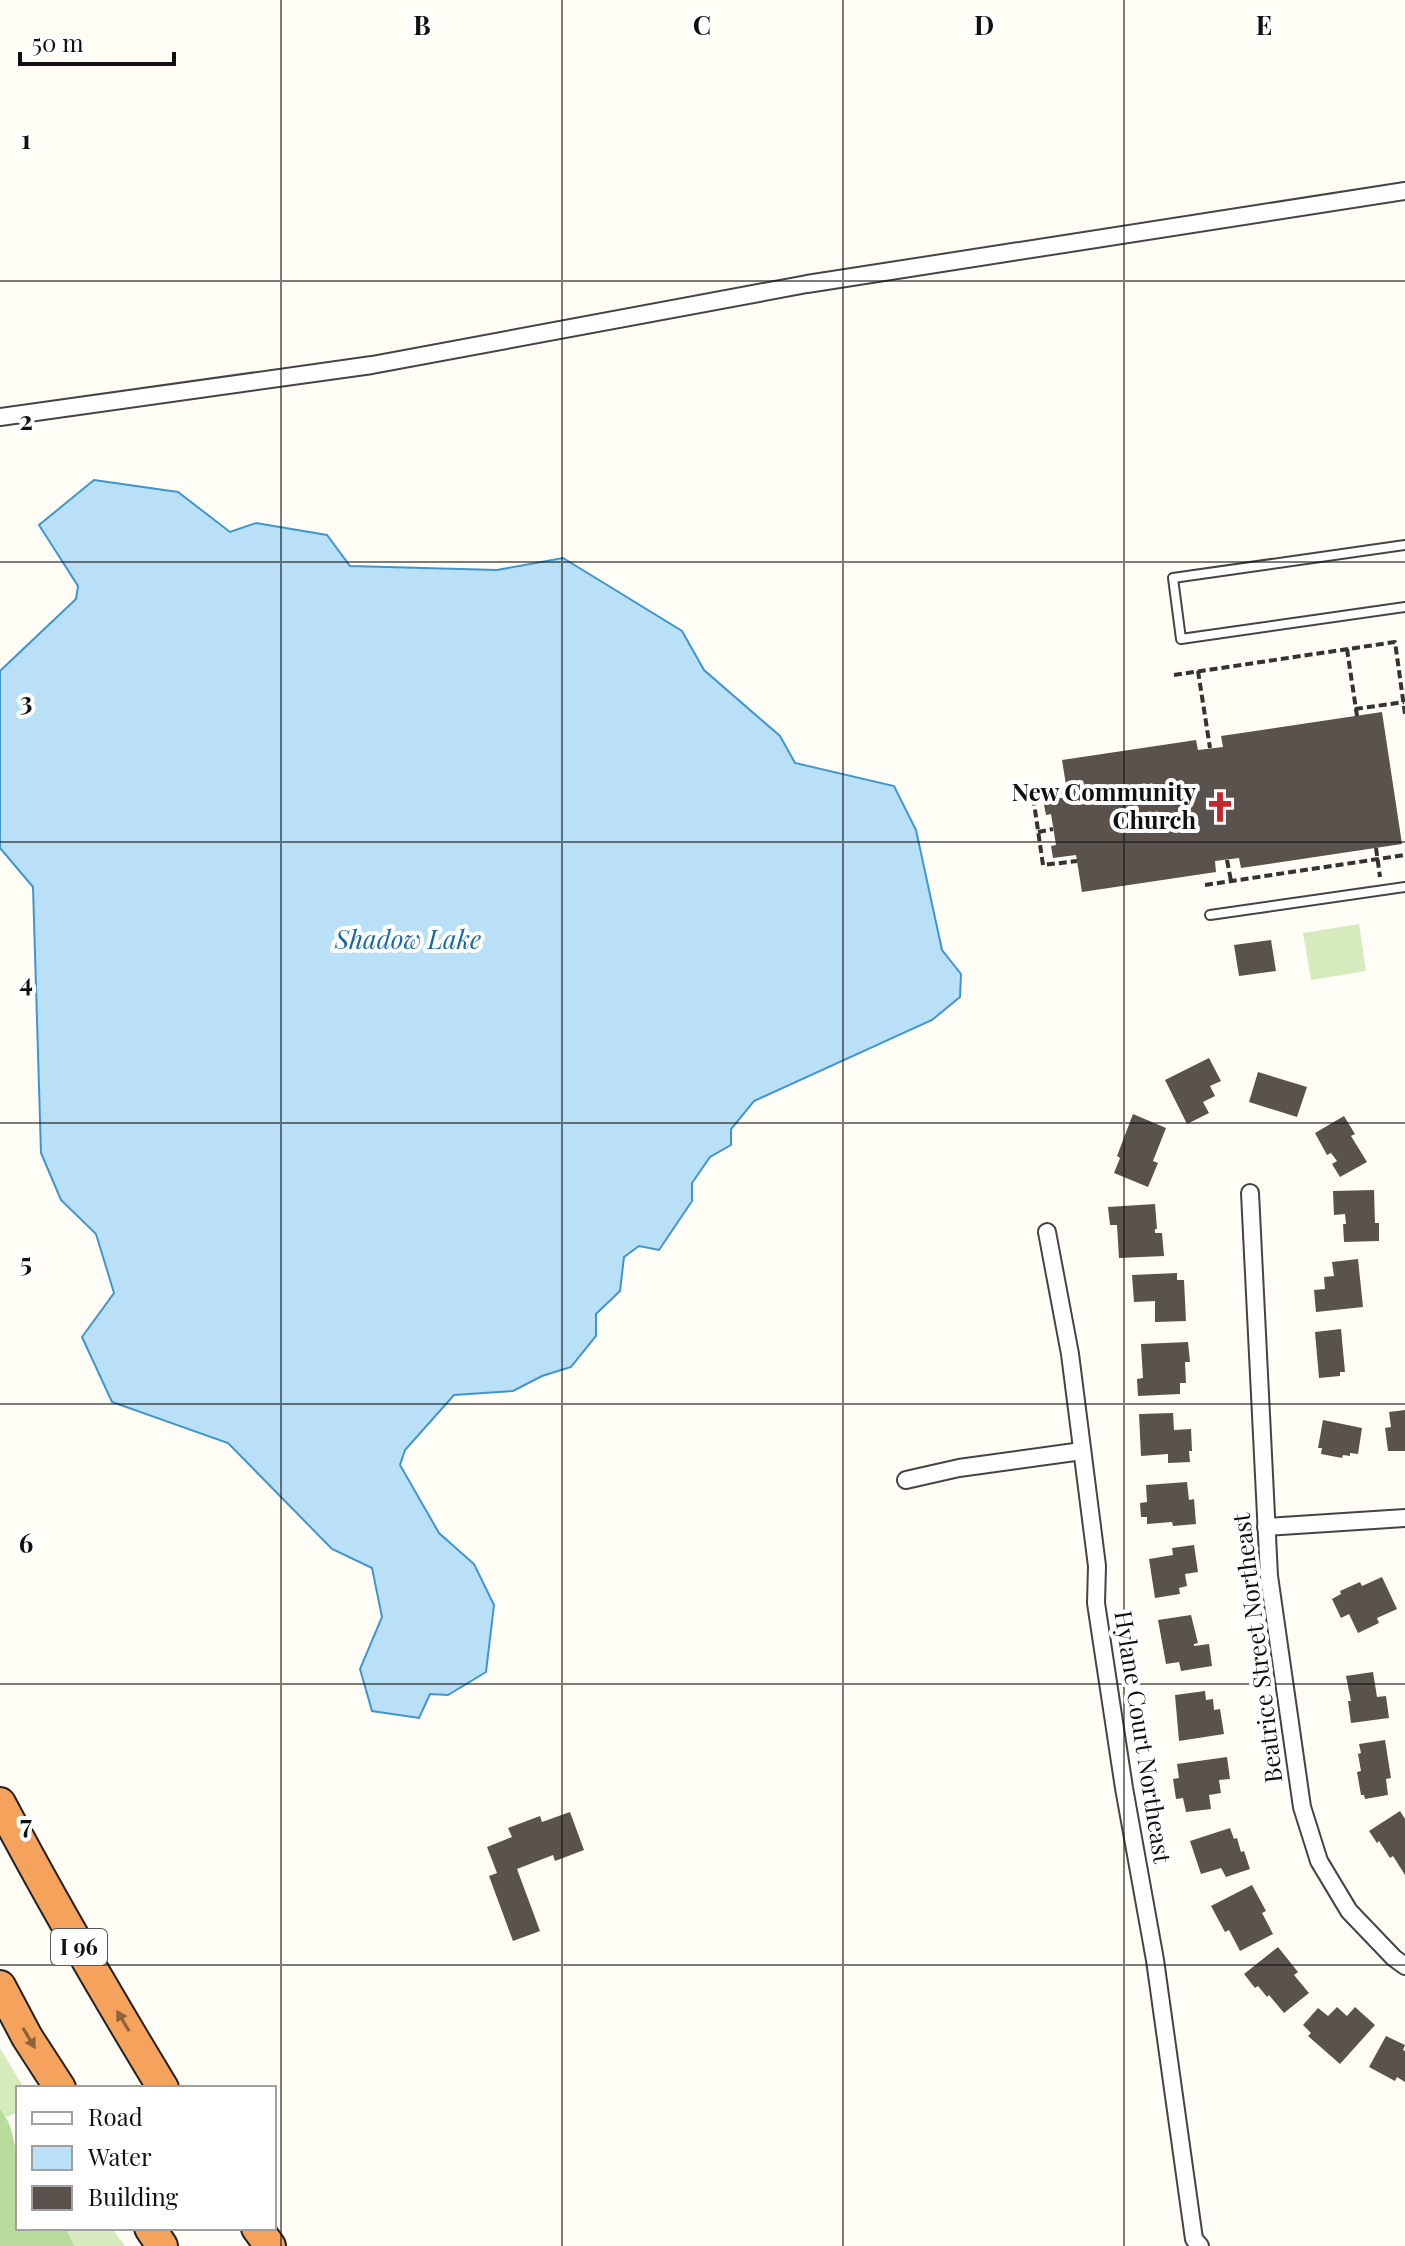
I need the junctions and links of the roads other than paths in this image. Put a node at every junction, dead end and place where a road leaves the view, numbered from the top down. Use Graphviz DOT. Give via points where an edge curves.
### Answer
graph roads {
  1 [pos="1405,191"];
  2 [pos="0,417"];
  3 [pos="1405,545"];
  4 [pos="1405,607"];
  5 [pos="1405,887"];
  6 [pos="1210,915"];
  7 [pos="1250,1193"];
  8 [pos="1047,1232"];
  9 [pos="1082,1451"];
  10 [pos="906,1480"];
  11 [pos="1405,1518"];
  12 [pos="1266,1527"];
  13 [pos="0,1803"];
  14 [pos="1405,1966"];
  15 [pos="0,1986"];
  16 [pos="59,2086"];
  17 [pos="162,2086"];
  18 [pos="1200,2246"];
  1 -- 2 [label="street" via="807,284 372,365"];
  3 -- 4 [label="lane" via="1173,578 1181,639"];
  5 -- 6 [label="lane"];
  7 -- 12 [label="street, Beatrice Street Northeast"];
  8 -- 9 [label="street, Hylane Court Northeast"];
  9 -- 10 [label="street"];
  9 -- 18 [label="street, Hylane Court Northeast" via="1098,1618 1155,1960 1194,2239"];
  11 -- 12 [label="street"];
  12 -- 14 [label="street, Beatrice Street Northeast" via="1293,1754 1319,1861 1349,1911"];
  17 -- 13 [label="highway, I 96, one-way"];
  15 -- 16 [label="highway, one-way"];
}
